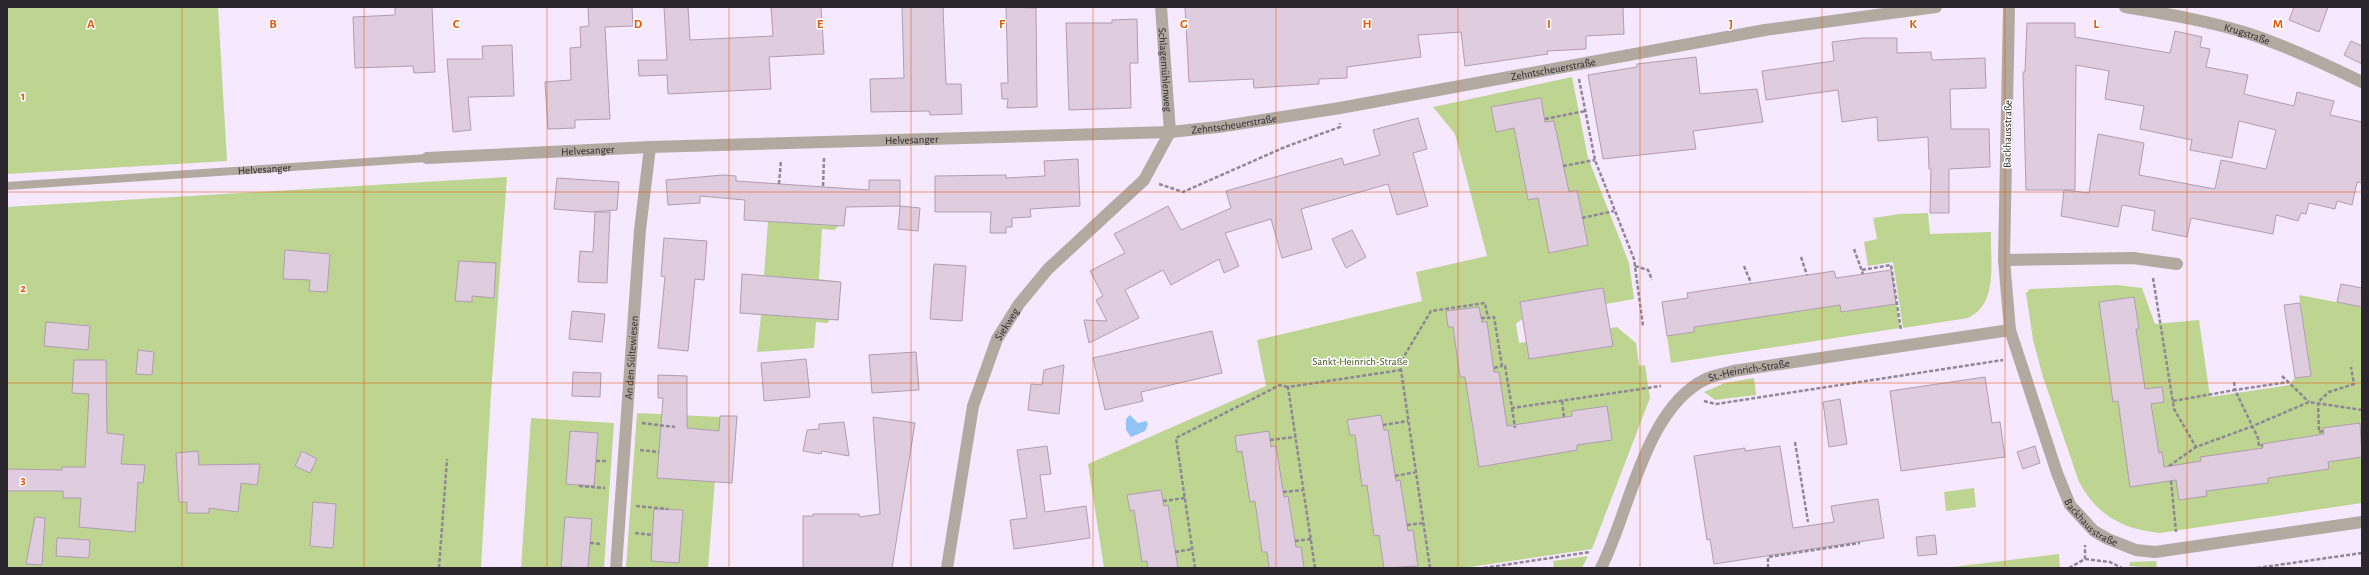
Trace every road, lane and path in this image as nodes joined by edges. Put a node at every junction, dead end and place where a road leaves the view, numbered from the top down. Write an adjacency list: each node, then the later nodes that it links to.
1 (1161, 7): 10 (street, Schlagemühlenweg)
2 (1936, 7): 5 (street, Zehntscheuerstraße)
3 (2009, 7): 25 (street, Backhausstraße)
4 (2125, 7): 6 (street, Krugstraße)
5 (1577, 65): 7 (street, Zehntscheuerstraße); 8 (path)
6 (2362, 82)
7 (1340, 108): 10 (street, Zehntscheuerstraße); 17 (path)
8 (1585, 111): 9 (path); 15 (path)
9 (1545, 119)
10 (1170, 132): 11 (street, Helvesanger); 17 (street, Siekweg)
11 (825, 142): 12 (street, Helvesanger); 20 (path)
12 (772, 144): 13 (street, Helvesanger); 18 (path)
13 (650, 147): 14 (street, Helvesanger); 60 (street, An den Sültewiesen)
14 (427, 158): 19 (lane, Helvesanger)
15 (1595, 160): 16 (path); 21 (path)
16 (1564, 166)
17 (1144, 180): 100 (street, Siekweg)
18 (779, 184)
19 (7, 186)
20 (823, 186)
21 (1614, 212): 22 (path); 28 (path)
22 (1582, 218)
23 (1854, 249): 30 (path)
24 (1801, 257): 32 (path)
25 (2004, 260): 26 (street); 38 (street, Backhausstraße)
26 (2150, 260): 27 (street); 53 (path)
27 (2177, 264)
28 (1635, 266): 33 (path); 37 (path)
29 (1744, 266): 34 (path)
30 (1862, 270): 31 (path); 39 (path)
31 (1863, 274)
32 (1807, 275)
33 (1652, 280)
34 (1751, 283)
35 (1481, 318): 36 (path)
36 (1488, 318): 41 (path); 44 (path)
37 (1643, 326)
38 (2010, 330): 39 (street, St.-Heinrich-Straße); 40 (street, Backhausstraße)
39 (1904, 346): 51 (street, St.-Heinrich-Straße)
40 (2018, 358): 51 (path); 88 (street, Backhausstraße)
41 (1502, 366): 43 (path); 56 (path)
42 (2351, 367): 55 (path)
43 (1494, 368)
44 (1401, 370): 49 (path); 59 (path)
45 (2282, 376): 47 (path)
46 (2234, 382): 50 (path)
47 (2288, 382): 50 (path); 54 (path)
48 (1661, 386): 52 (path)
49 (1288, 387): 66 (path); 80 (path)
50 (2235, 390): 53 (path); 62 (path)
51 (1684, 395): 94 (street, St.-Heinrich-Straße)
52 (1562, 400): 56 (path); 58 (path)
53 (2173, 400): 70 (path)
54 (2308, 402): 55 (path); 62 (path)
55 (2318, 402): 57 (path); 65 (path)
56 (1512, 408): 64 (path)
57 (2362, 410)
58 (1564, 417)
59 (1408, 421): 61 (path); 73 (path)
60 (626, 422): 63 (path); 77 (street, An den Sültewiesen)
61 (1383, 425)
62 (2253, 426): 69 (path); 70 (path)
63 (675, 427)
64 (1515, 428)
65 (2323, 431)
66 (1295, 437): 67 (path); 78 (path)
67 (1270, 440)
68 (1796, 442): 84 (path)
69 (2263, 446)
70 (2196, 447): 72 (path)
71 (447, 459): 98 (path)
72 (2169, 466)
73 (1416, 472): 74 (path); 86 (path)
74 (1395, 476)
75 (2171, 481): 92 (path)
76 (580, 485): 77 (path)
77 (621, 489): 82 (street, An den Sültewiesen)
78 (1303, 490): 79 (path); 89 (path)
79 (1283, 492)
80 (1185, 498): 81 (path); 93 (path)
81 (1163, 501)
82 (620, 505): 83 (path); 99 (street, An den Sültewiesen)
83 (668, 509)
84 (1808, 522)
85 (2362, 522): 92 (street, Backhausstraße)
86 (1424, 523): 87 (path); 103 (path)
87 (1407, 525)
88 (2094, 531): 92 (street, Backhausstraße); 97 (path)
89 (1311, 539): 90 (path); 102 (path)
90 (1295, 542)
91 (1860, 543): 106 (path)
92 (2178, 548)
93 (1192, 549): 95 (path); 101 (path)
94 (1611, 549): 104 (path); 105 (street, St.-Heinrich-Straße)
95 (1175, 552)
96 (2362, 552): 110 (path)
97 (2085, 559): 108 (path); 109 (path)
98 (439, 568)
99 (616, 568)
100 (947, 568)
101 (1195, 568)
102 (1315, 568)
103 (1430, 568)
104 (1484, 568)
105 (1601, 568)
106 (1769, 568)
107 (2068, 568): 108 (path)
108 (2072, 568)
109 (2121, 568)
110 (2258, 568)

